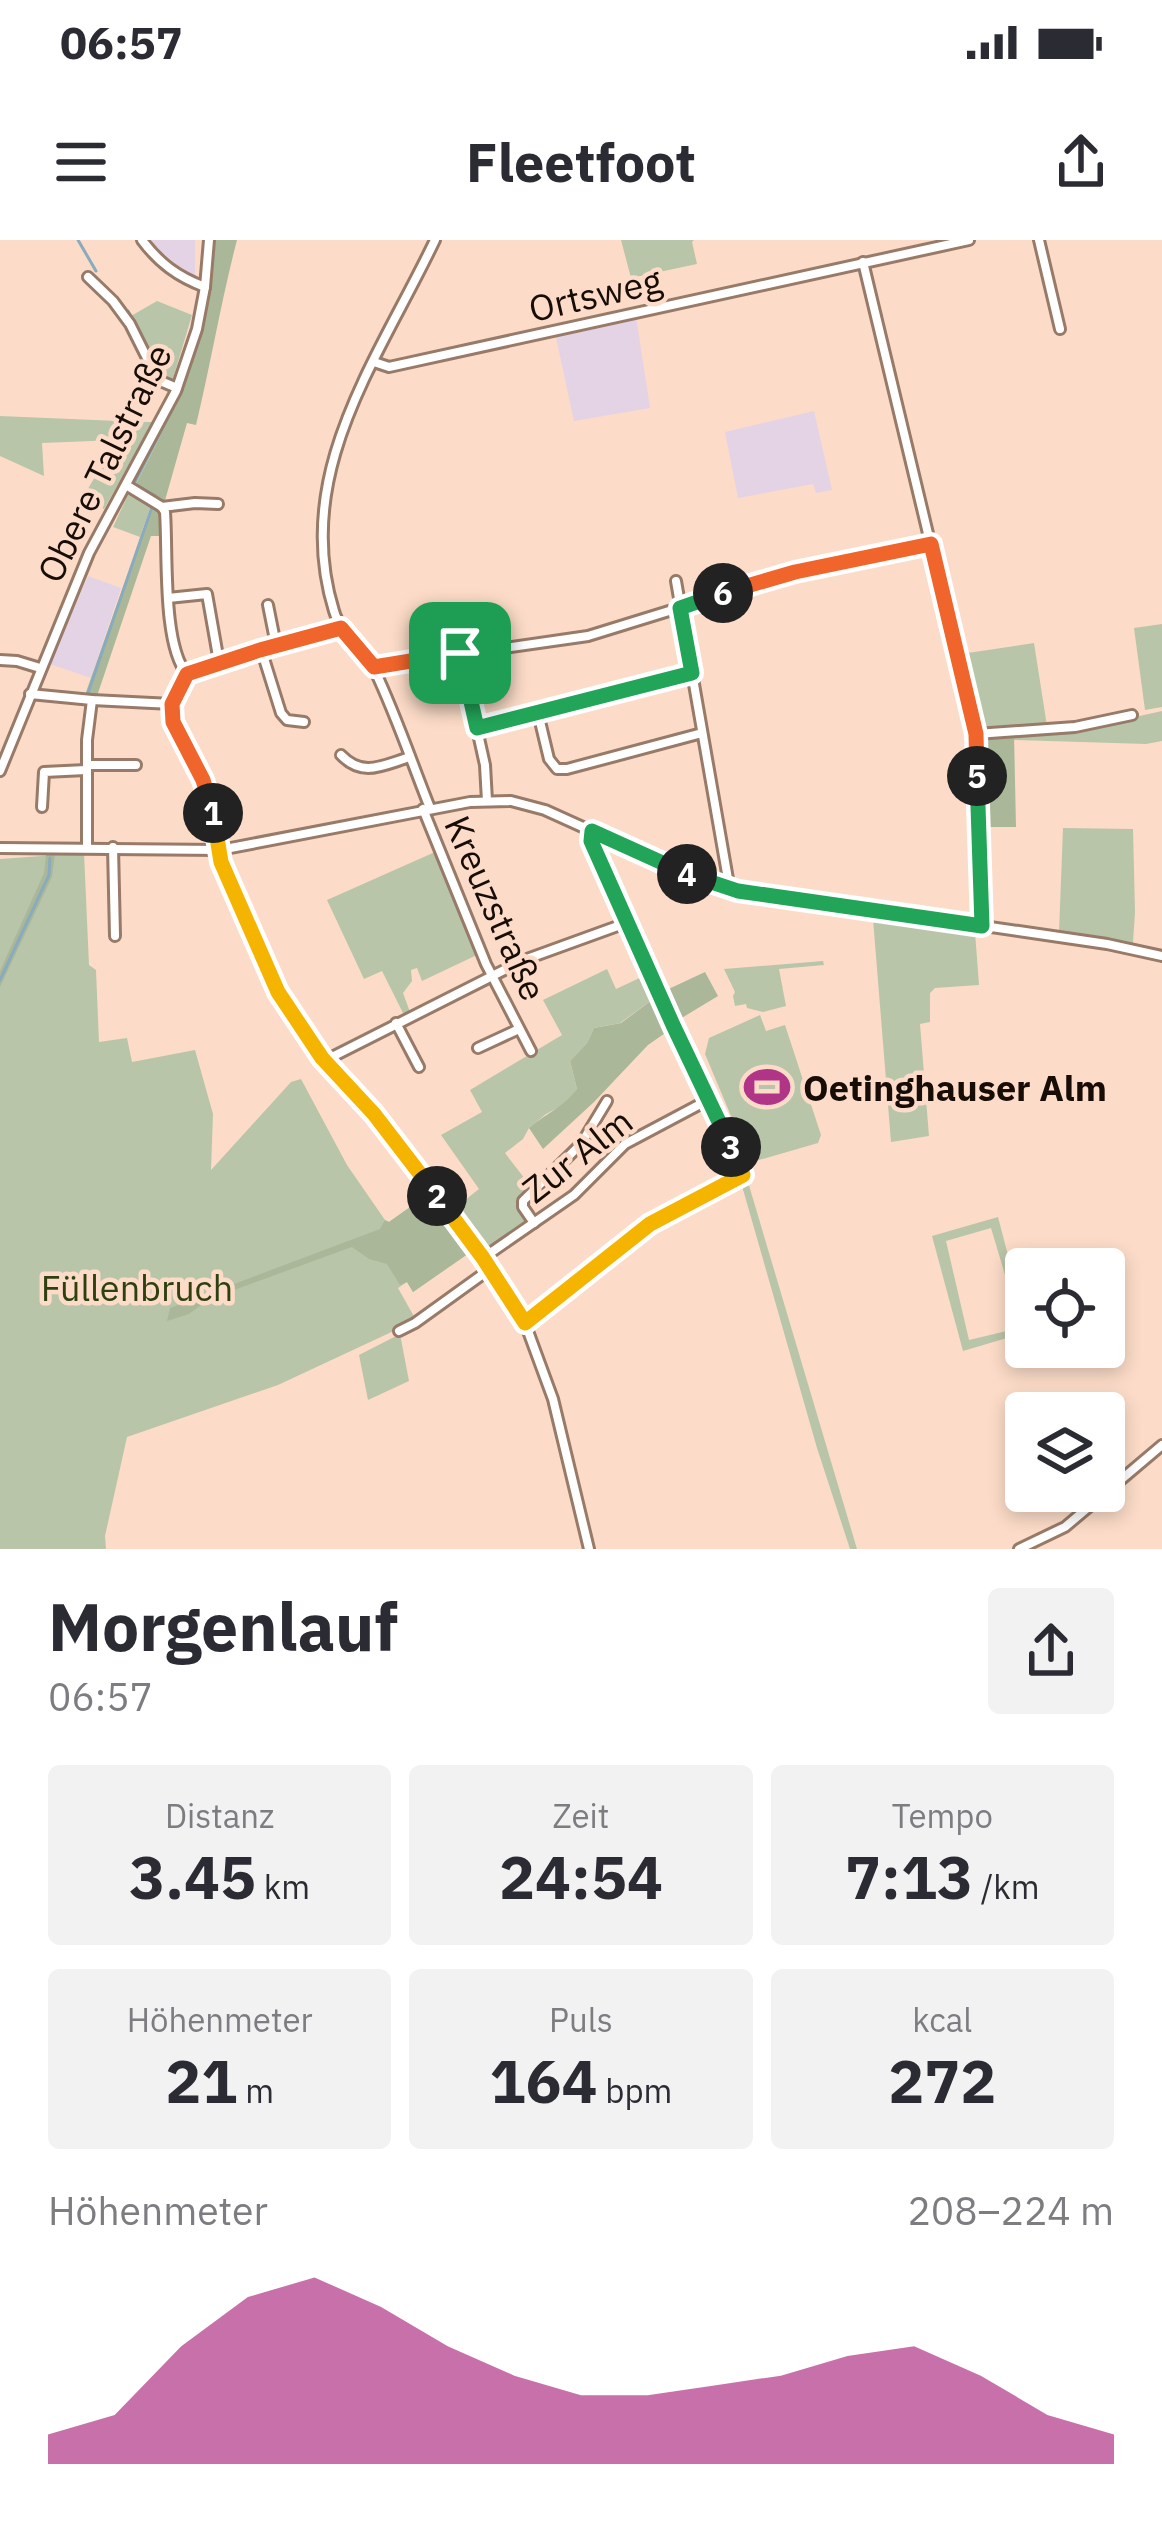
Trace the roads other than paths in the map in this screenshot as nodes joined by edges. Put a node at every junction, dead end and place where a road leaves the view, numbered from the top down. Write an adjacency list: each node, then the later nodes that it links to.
1 (142, 240): 10 (street)
2 (209, 240): 10 (street, Obere Talstraße)
3 (435, 240): 12 (street)
4 (897, 240): 7 (street)
5 (969, 240): 7 (street, Ortsweg)
6 (1040, 240): 11 (street)
7 (903, 254): 8 (street, Ortsweg)
8 (863, 262): 12 (street, Ortsweg); 17 (street)
9 (88, 277): 13 (street)
10 (205, 287): 13 (street, Obere Talstraße)
11 (1060, 328)
12 (374, 362): 22 (street)
13 (177, 388): 14 (street, Obere Talstraße)
14 (126, 485): 16 (street); 29 (street, Obere Talstraße)
15 (218, 504): 16 (street)
16 (162, 507): 19 (street)
17 (931, 544): 21 (street); 41 (street)
18 (676, 581): 21 (street)
19 (167, 598): 27 (street); 31 (street)
20 (268, 605): 23 (street)
21 (680, 608): 25 (street); 30 (street)
22 (341, 628): 23 (street); 28 (street, Kreuzstraße)
23 (276, 645): 24 (street)
24 (260, 650): 27 (street); 37 (street)
25 (460, 653): 28 (street); 38 (street)
26 (0, 659): 29 (street)
27 (219, 662): 31 (street)
28 (374, 667): 44 (street, Kreuzstraße)
29 (40, 668): 32 (street, Obere Talstraße)
30 (692, 673): 35 (street); 40 (street)
31 (187, 674): 34 (street)
32 (30, 694): 33 (street); 42 (street, Obere Talstraße)
33 (92, 700): 34 (street); 46 (street)
34 (172, 704): 55 (street)
35 (538, 713): 38 (street); 40 (street)
36 (1132, 715): 41 (street)
37 (304, 722)
38 (477, 728): 48 (street)
39 (0, 730): 42 (street)
40 (702, 733): 56 (street)
41 (976, 734): 58 (street)
42 (14, 735): 47 (street, Obere Talstraße)
43 (340, 755): 44 (street)
44 (410, 757): 50 (street, Kreuzstraße)
45 (136, 765): 46 (street)
46 (87, 767): 49 (street); 53 (street)
47 (0, 771)
48 (487, 801): 50 (street); 51 (street)
49 (42, 807)
50 (426, 809): 55 (street); 61 (street, Kreuzstraße)
51 (592, 831): 56 (street); 57 (street)
52 (113, 847): 53 (street); 55 (street); 59 (street)
53 (87, 848): 54 (street)
54 (0, 850)
55 (220, 850): 66 (street)
56 (725, 888): 58 (street)
57 (626, 923): 61 (street); 68 (street)
58 (982, 926): 60 (street)
59 (116, 936)
60 (1162, 956)
61 (492, 976): 62 (street); 63 (street, Kreuzstraße)
62 (396, 1023): 66 (street); 67 (street)
63 (519, 1029): 64 (street, Kreuzstraße); 65 (street, Kreuzstraße)
64 (478, 1048)
65 (531, 1052)
66 (325, 1061): 71 (street)
67 (419, 1067)
68 (708, 1100): 70 (street, Zur Alm); 73 (street)
69 (607, 1101): 70 (street)
70 (534, 1223): 71 (street, Zur Alm)
71 (483, 1258): 72 (street)
72 (490, 1269): 73 (street); 74 (street)
73 (525, 1323): 76 (street)
74 (399, 1331)
75 (1162, 1445): 77 (street)
76 (589, 1549)
77 (1019, 1549)

